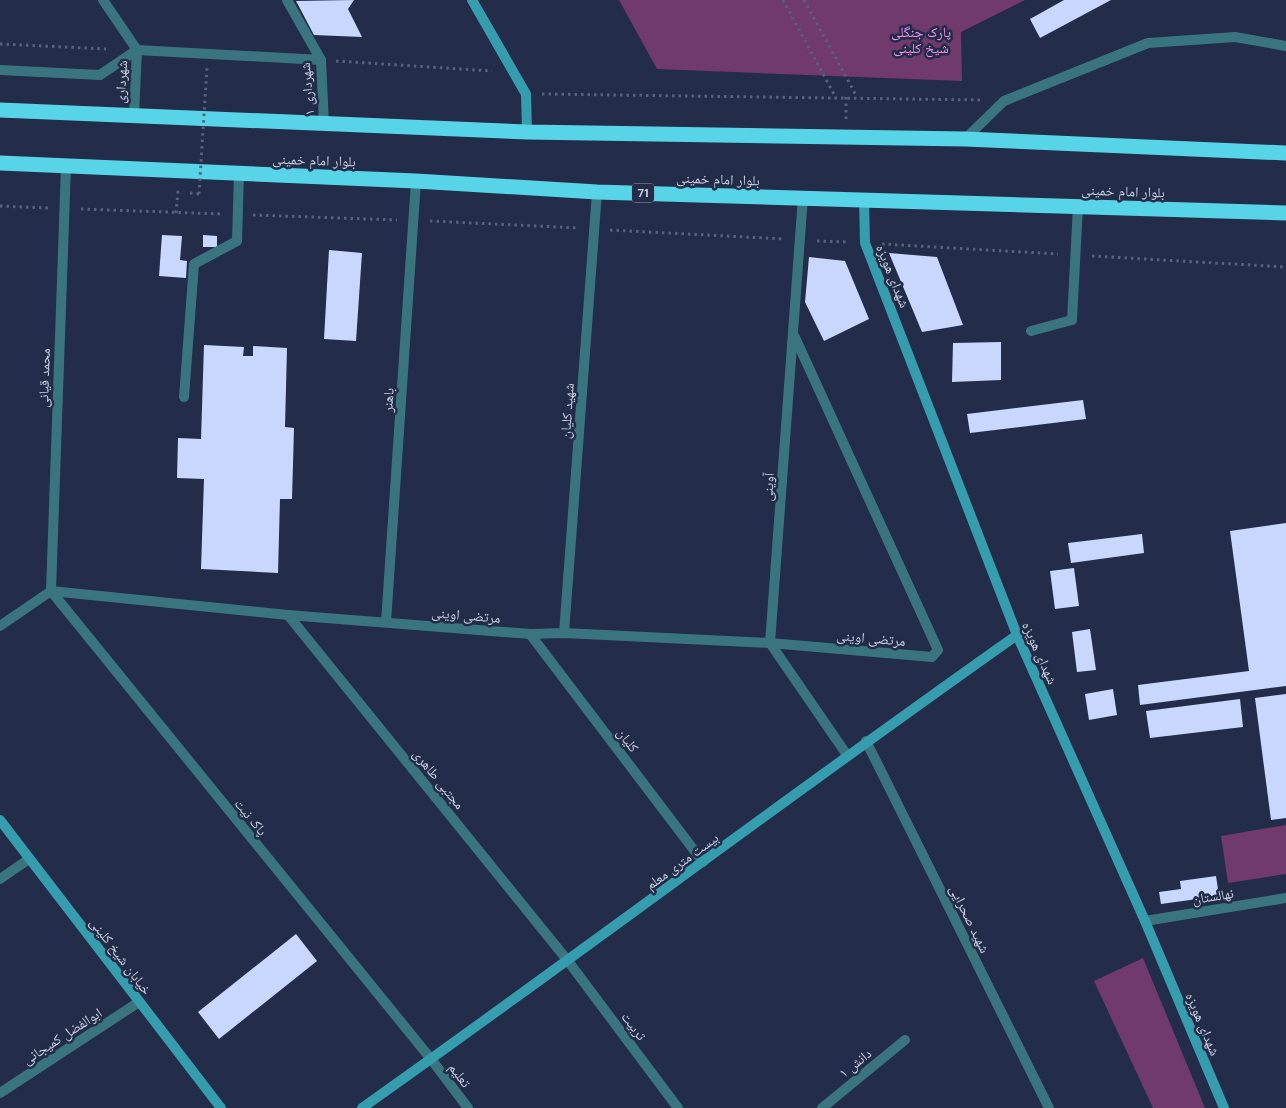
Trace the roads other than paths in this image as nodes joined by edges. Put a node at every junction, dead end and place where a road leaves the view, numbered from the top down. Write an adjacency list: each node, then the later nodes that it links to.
1 (104, 0): 5 (street, شهرداری)
2 (287, 0): 6 (street, شهرداری ۱)
3 (472, 0): 11 (street)
4 (1286, 46): 12 (street)
5 (137, 50): 6 (street); 7 (street); 9 (street, شهرداری)
6 (321, 60): 10 (street, شهرداری ۱)
7 (0, 70)
8 (0, 110): 9 (highway)
9 (134, 115): 10 (highway)
10 (324, 124): 11 (highway)
11 (527, 132): 12 (highway)
12 (965, 139): 13 (highway)
13 (1286, 153)
14 (0, 163): 15 (highway, بلوار امام خمینی / 71)
15 (66, 166): 16 (highway, بلوار امام خمینی / 71); 26 (street, محمد قیانی)
16 (239, 173): 17 (highway, بلوار امام خمینی / 71); 25 (street)
17 (416, 181): 18 (highway, بلوار امام خمینی / 71); 28 (street, باهنر)
18 (598, 192): 19 (highway, بلوار امام خمینی / 71); 30 (street, شهید کلیان)
19 (803, 197): 20 (highway, بلوار امام خمینی / 71); 24 (street, آوینی)
20 (864, 199): 21 (highway, بلوار امام خمینی / 71); 32 (street, شهدای هویزه)
21 (1078, 206): 22 (highway, بلوار امام خمینی / 71); 23 (street)
22 (1286, 213)
23 (1031, 331)
24 (793, 333): 33 (street, آوینی); 33 (street, مرتضی اوینی)
25 (184, 397)
26 (50, 591): 27 (street, مرتضی اوینی); 29 (street); 45 (street, پاک نیت)
27 (288, 615): 28 (street, مرتضی اوینی); 42 (street, مجتبی طاهری)
28 (386, 622): 31 (street, مرتضی اوینی)
29 (0, 626)
30 (564, 633): 31 (street, مرتضی اوینی); 33 (street, مرتضی اوینی)
31 (530, 634): 38 (street, کلیان)
32 (1017, 635): 34 (street, بیست متری معلم); 41 (street, شهدای هویزه)
33 (770, 642): 35 (street)
34 (866, 742): 35 (street, بیست متری معلم); 52 (street, شهید صحرایی)
35 (847, 755): 38 (street, بیست متری معلم)
36 (0, 820): 37 (street, خیابان شیخ کلینی)
37 (30, 859): 39 (street); 43 (street, خیابان شیخ کلینی)
38 (703, 862): 42 (street, بیست متری معلم)
39 (0, 879)
40 (1286, 898): 41 (street, نهالستان)
41 (1145, 921): 53 (street, شهدای هویزه)
42 (568, 961): 45 (street, بیست متری معلم); 50 (street, تربیت)
43 (139, 1002): 46 (street, ابوالفضل کمیجانی); 47 (street, خیابان شیخ کلینی)
44 (905, 1040): 51 (street, دانش ۱)
45 (431, 1060): 48 (street, بیست متری معلم); 49 (street, تعلیم)
46 (0, 1093)
47 (221, 1108)
48 (362, 1108)
49 (468, 1108)
50 (678, 1108)
51 (822, 1108)
52 (1049, 1108)
53 (1224, 1108)

